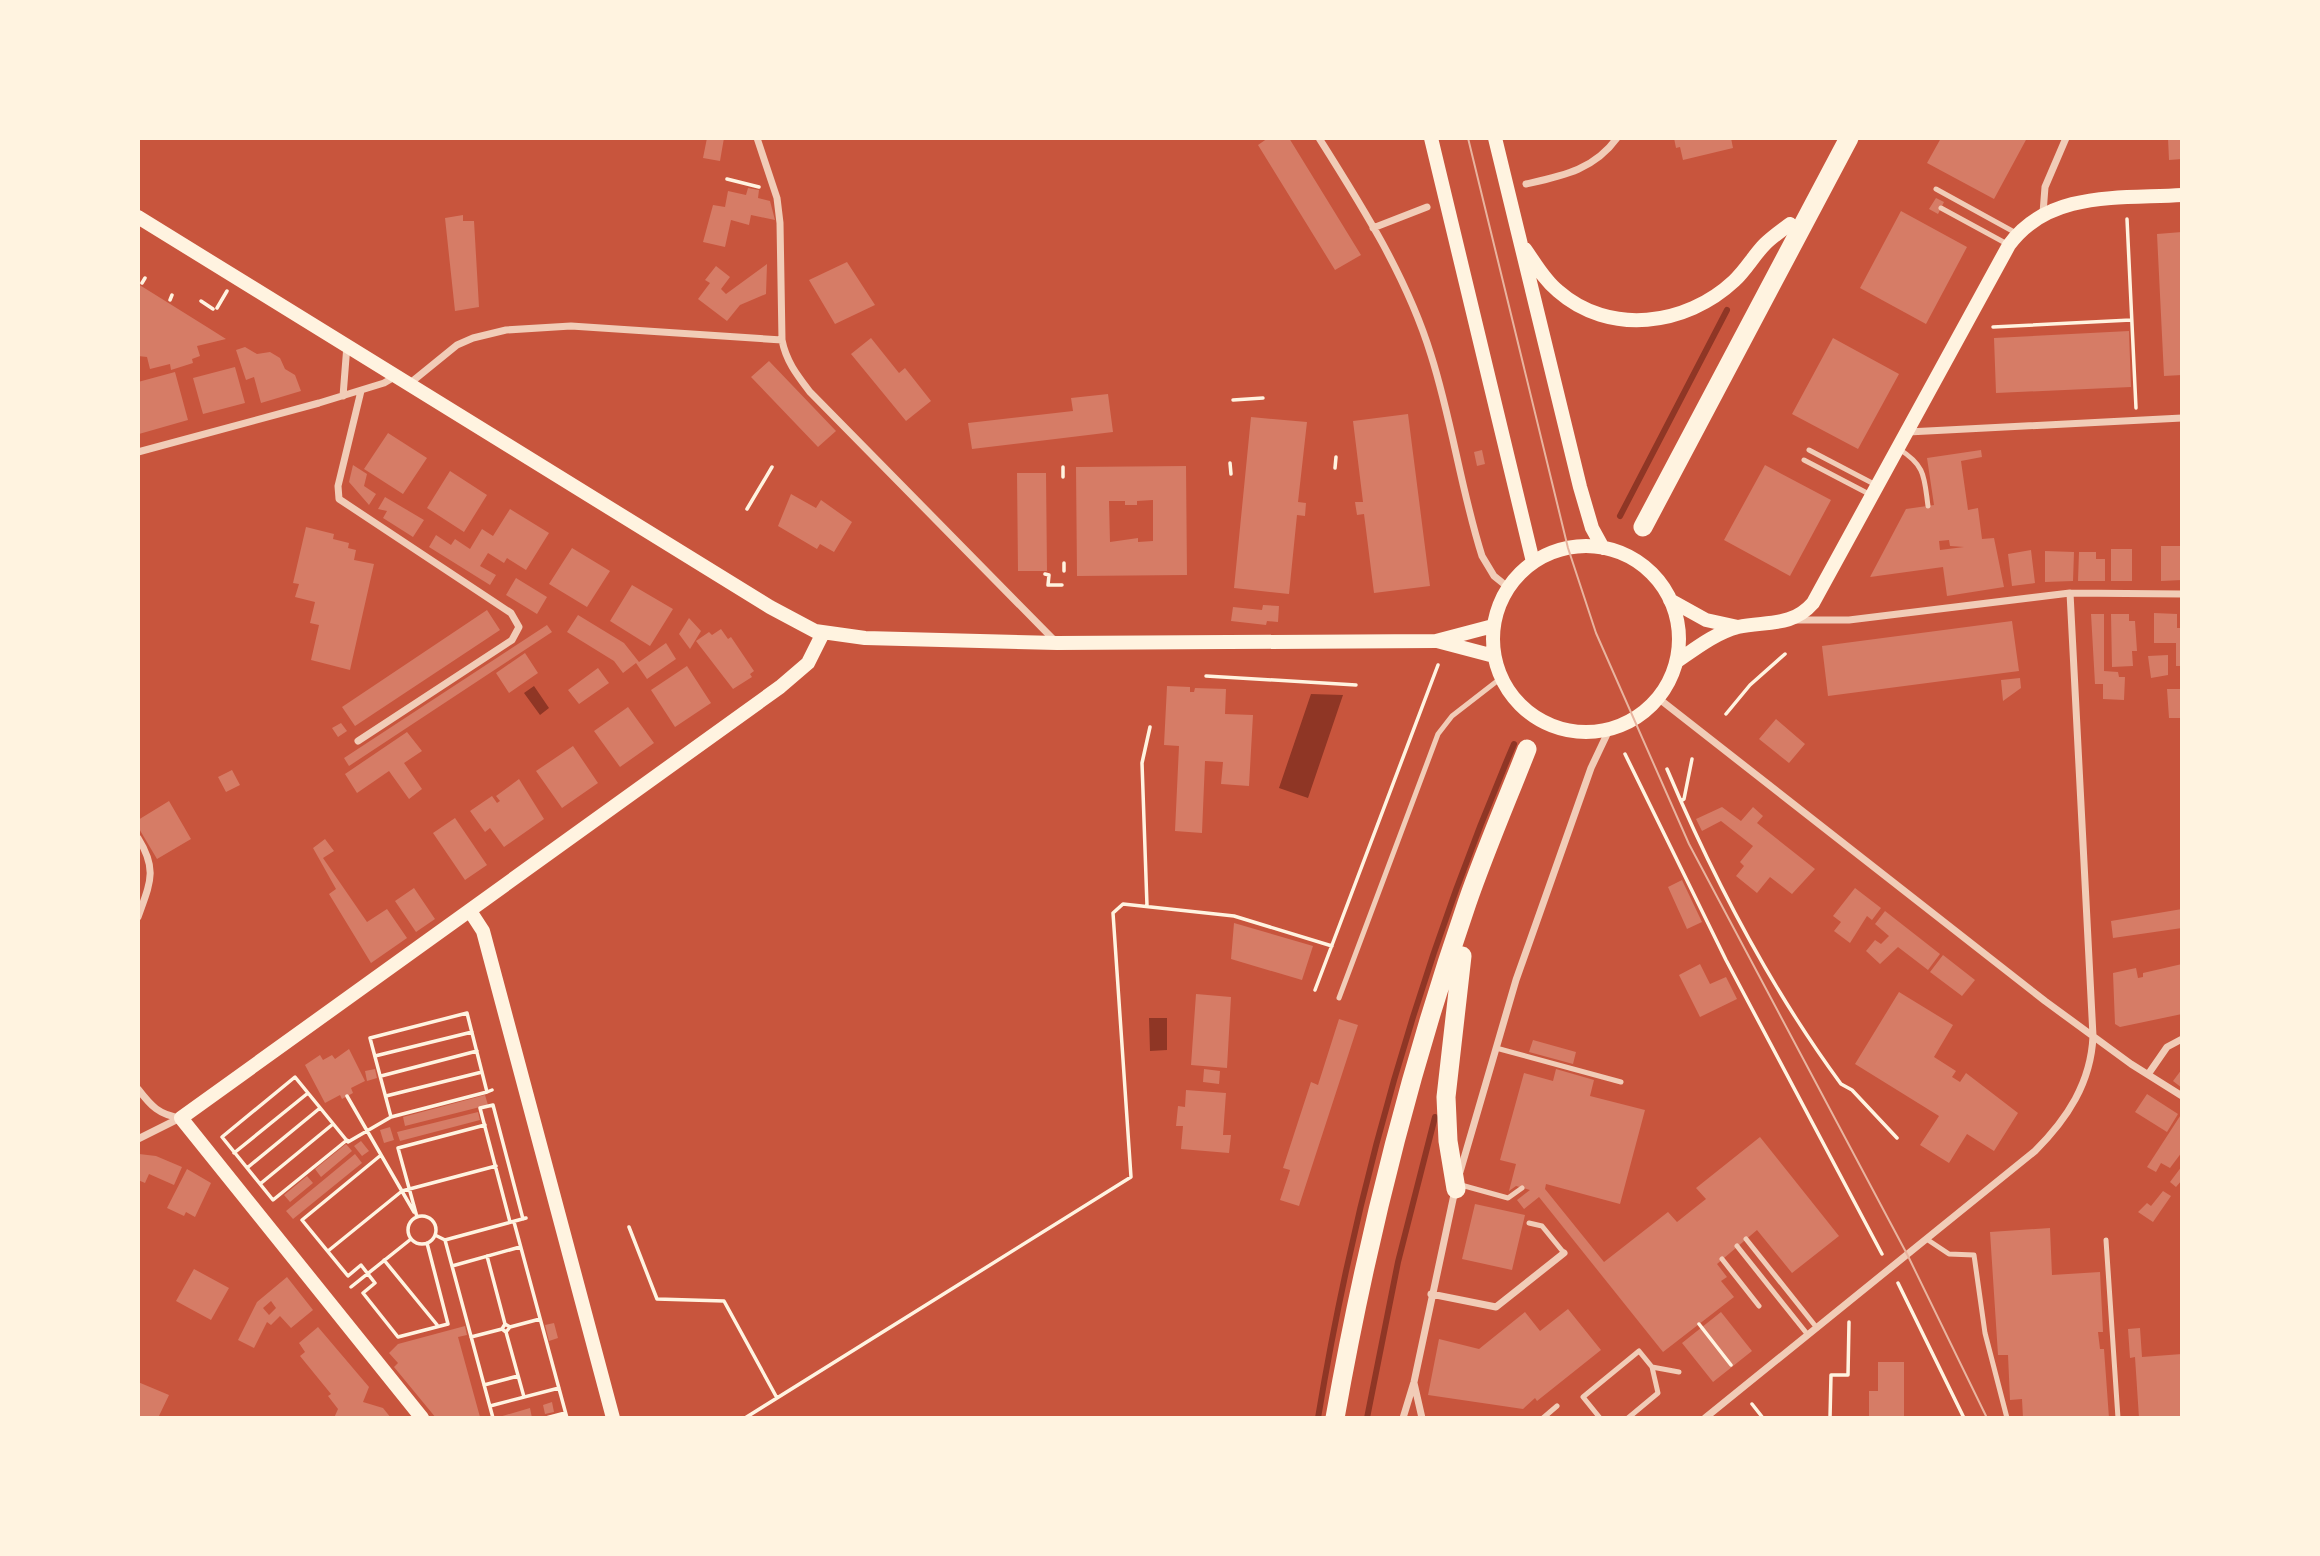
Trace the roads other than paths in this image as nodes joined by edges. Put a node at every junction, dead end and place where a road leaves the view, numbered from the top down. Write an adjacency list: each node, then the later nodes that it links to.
1 (757, 138): 20 (street)
2 (1319, 138): 17 (street)
3 (1431, 138): 34 (main road)
4 (1495, 138): 19 (main road)
5 (1617, 138): 9 (street)
6 (1835, 138): 16 (highway)
7 (1849, 138): 16 (highway)
8 (2066, 138): 14 (street)
9 (1526, 184)
10 (1936, 189): 18 (lane)
11 (2182, 195): 14 (main road)
12 (1427, 207): 17 (street)
13 (1941, 208): 18 (lane)
14 (2043, 213): 18 (main road)
15 (138, 217): 21 (main road)
16 (1790, 224): 19 (main road)
17 (1373, 228): 35 (street)
18 (2013, 240): 26 (main road)
19 (1520, 242): 33 (main road)
20 (782, 340): 22 (street); 44 (street)
21 (347, 345): 22 (main road); 24 (street)
22 (403, 380): 23 (street); 42 (main road)
23 (361, 391): 24 (street); 50 (street)
24 (343, 396): 29 (street)
25 (2182, 418): 26 (street)
26 (1908, 432): 27 (main road)
27 (1899, 449): 31 (main road); 32 (lane)
28 (1809, 450): 31 (lane)
29 (138, 452)
30 (1804, 460): 31 (lane)
31 (1876, 491): 39 (main road)
32 (1928, 506)
33 (1603, 548): 34 (main road); 38 (main road)
34 (1534, 562): 35 (main road)
35 (1508, 588): 40 (main road)
36 (2070, 593): 37 (street); 39 (street); 56 (street)
37 (2182, 594)
38 (1670, 600): 41 (main road); 46 (main road)
39 (1790, 620): 41 (main road)
40 (1493, 626): 43 (main road); 45 (main road)
41 (1738, 627): 46 (main road)
42 (823, 633): 44 (main road); 52 (main road)
43 (1436, 640): 44 (main road); 45 (main road)
44 (1057, 643)
45 (1494, 656): 47 (main road)
46 (1676, 662): 48 (main road)
47 (1501, 678): 49 (main road); 55 (lane)
48 (1658, 698): 49 (main road); 56 (street)
49 (1609, 730): 58 (street)
50 (358, 741)
51 (138, 838): 53 (street)
52 (470, 911): 63 (main road); 83 (main road)
53 (138, 917)
54 (1462, 956): 65 (highway); 84 (highway); 85 (highway)
55 (1339, 998)
56 (2093, 1037): 59 (street); 69 (street)
57 (2182, 1039): 59 (street)
58 (1495, 1048): 60 (lane); 65 (street)
59 (2149, 1073): 62 (street)
60 (1621, 1082)
61 (138, 1089): 63 (street)
62 (2182, 1096)
63 (181, 1118): 64 (street); 82 (main road)
64 (138, 1139)
65 (1456, 1186): 66 (lane); 74 (street)
66 (1522, 1188)
67 (1529, 1223): 72 (lane)
68 (1746, 1240): 76 (lane)
69 (1928, 1240): 76 (street); 92 (lane)
70 (2106, 1240): 93 (lane)
71 (1737, 1246): 77 (lane)
72 (1564, 1253): 74 (street)
73 (1722, 1259): 75 (lane)
74 (1431, 1294): 80 (street)
75 (1759, 1306)
76 (1816, 1328): 77 (street)
77 (1808, 1335): 91 (street)
78 (1652, 1367): 79 (lane); 89 (lane); 90 (lane)
79 (1679, 1372)
80 (1414, 1382): 86 (street); 87 (street)
81 (1557, 1406): 88 (lane)
82 (422, 1418)
83 (613, 1418)
84 (1335, 1418)
85 (1346, 1418)
86 (1403, 1418)
87 (1423, 1418)
88 (1544, 1418)
89 (1600, 1418)
90 (1628, 1418)
91 (1705, 1418)
92 (2007, 1418)
93 (2118, 1418)

